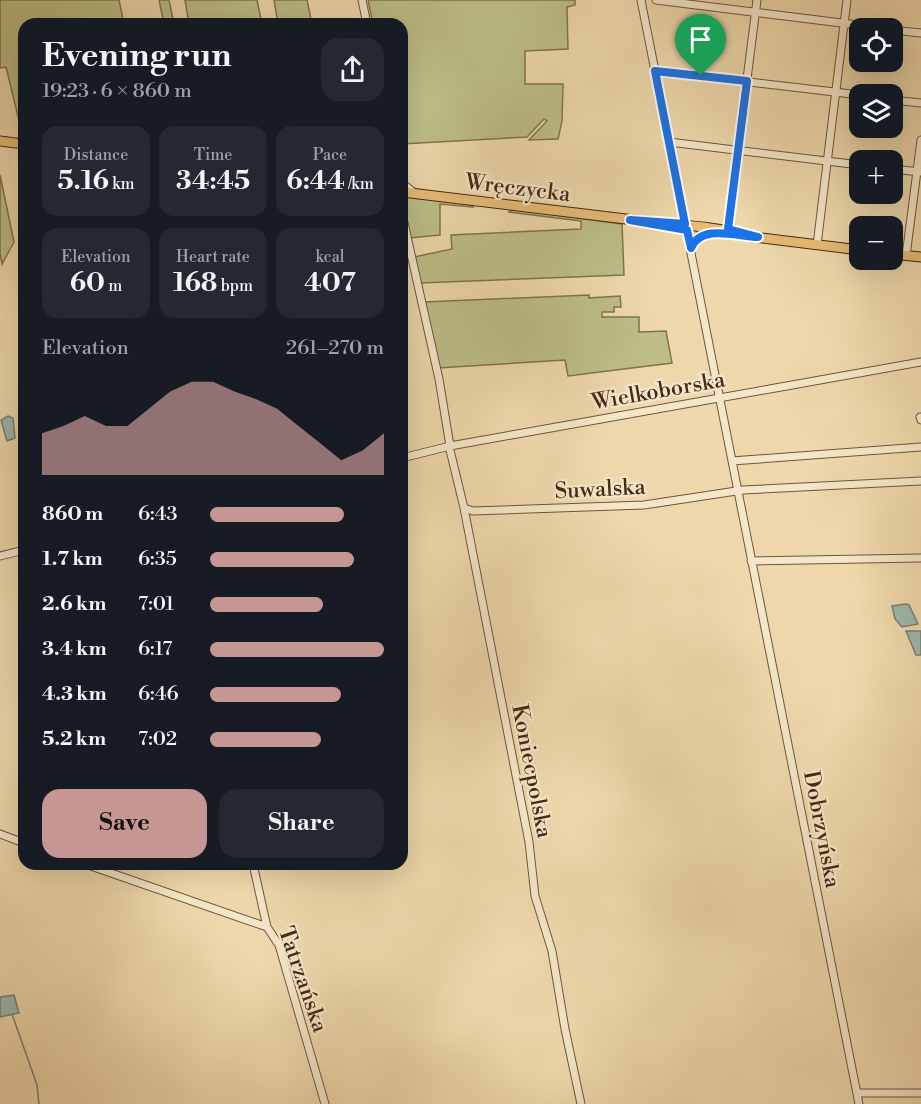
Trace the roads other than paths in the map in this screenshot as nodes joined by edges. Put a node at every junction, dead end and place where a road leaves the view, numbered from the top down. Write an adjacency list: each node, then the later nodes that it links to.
1 (362, 0): 7 (street)
2 (640, 0): 12 (street, Dobrzyńska)
3 (656, 0): 6 (street)
4 (757, 0): 6 (street)
5 (847, 0): 8 (street)
6 (755, 12): 8 (street); 13 (street)
7 (366, 18)
8 (844, 24): 9 (street); 14 (street)
9 (849, 25)
10 (903, 31): 11 (street)
11 (921, 33)
12 (655, 71): 13 (street); 20 (street, Dobrzyńska)
13 (747, 81): 14 (street); 22 (street)
14 (836, 92): 15 (street); 23 (street)
15 (849, 94)
16 (903, 101): 17 (street)
17 (921, 103)
18 (921, 140): 26 (street)
19 (0, 141): 21 (main road)
20 (669, 142): 22 (street); 30 (street, Dobrzyńska)
21 (18, 143)
22 (738, 151): 23 (street); 31 (street)
23 (828, 162): 24 (street); 35 (street)
24 (849, 164)
25 (903, 170): 26 (street)
26 (919, 172): 39 (street)
27 (408, 187): 29 (street)
28 (408, 193): 29 (main road, Wręczycka)
29 (417, 194): 30 (main road, Wręczycka)
30 (689, 226): 31 (main road, Wręczycka); 32 (main road, Wręczycka); 36 (street, Dobrzyńska)
31 (728, 229): 33 (main road, Wręczycka)
32 (708, 233): 33 (main road, Wręczycka); 36 (street)
33 (758, 237): 35 (main road, Wręczycka)
34 (408, 241): 43 (street, Koniecpolska)
35 (817, 244): 37 (main road, Wręczycka)
36 (691, 248): 42 (street, Dobrzyńska)
37 (849, 248)
38 (903, 255): 39 (main road)
39 (906, 255): 40 (main road)
40 (921, 257)
41 (921, 362): 42 (street, Wielkoborska)
42 (719, 398): 43 (street, Wielkoborska); 46 (street, Dobrzyńska)
43 (450, 446): 45 (street, Wielkoborska); 49 (street, Koniecpolska)
44 (921, 447): 46 (street)
45 (408, 456)
46 (732, 461): 48 (street, Dobrzyńska)
47 (921, 481): 48 (street, Suwalska)
48 (738, 491): 49 (street, Suwalska); 53 (street, Dobrzyńska)
49 (464, 508): 62 (street, Koniecpolska)
50 (18, 552): 51 (street)
51 (0, 556)
52 (921, 558): 53 (street)
53 (751, 561): 59 (street, Dobrzyńska)
54 (0, 834): 55 (street)
55 (18, 841)
56 (102, 870): 58 (street)
57 (254, 870): 58 (street, Tatrzańska)
58 (267, 927): 61 (street, Tatrzańska)
59 (857, 1092): 60 (street); 63 (street, Dobrzyńska)
60 (921, 1093)
61 (325, 1104)
62 (581, 1104)
63 (859, 1104)

